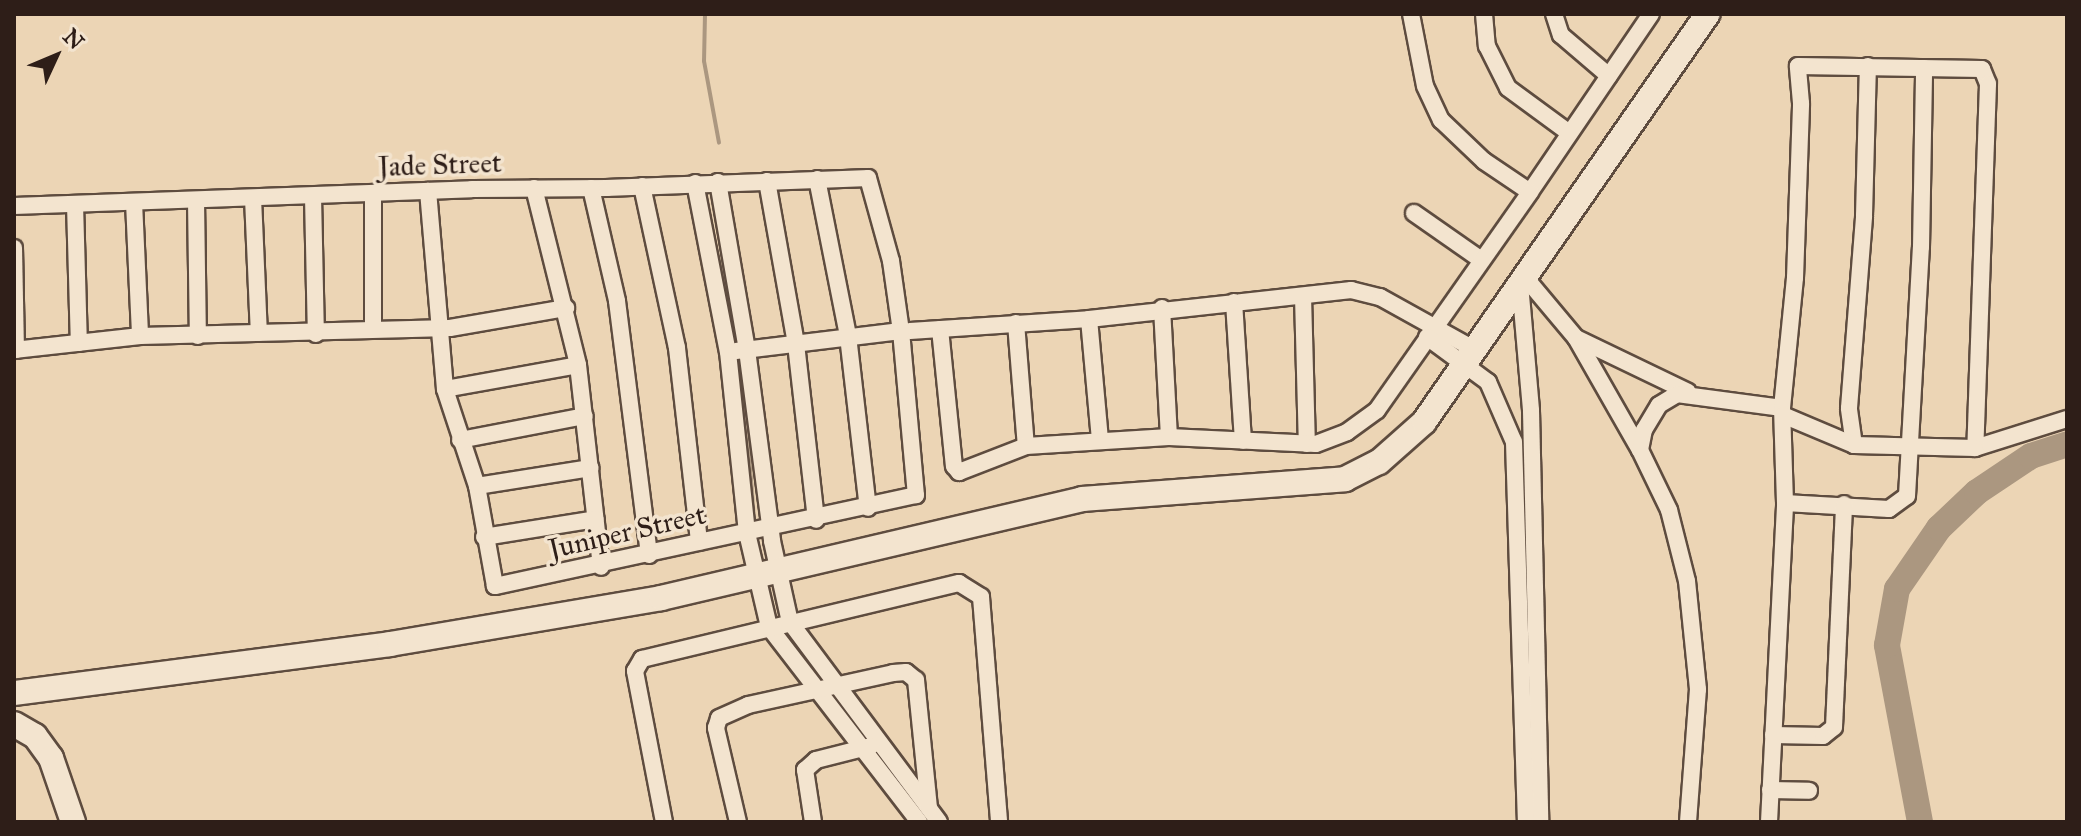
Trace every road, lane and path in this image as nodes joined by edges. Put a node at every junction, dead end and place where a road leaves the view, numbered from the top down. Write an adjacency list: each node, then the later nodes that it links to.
1 (1411, 14): 18 (street)
2 (1484, 14): 9 (street)
3 (1554, 14): 8 (street)
4 (1651, 14): 8 (street)
5 (1708, 14): 29 (street)
6 (1868, 66): 7 (street); 56 (street); 64 (street)
7 (1924, 68): 66 (street); 67 (street)
8 (1609, 76): 9 (street)
9 (1568, 132): 18 (street)
10 (817, 179): 11 (street, Jade Street); 39 (street, Jade Street); 45 (street)
11 (767, 181): 12 (street, Jade Street); 48 (street)
12 (718, 182): 13 (street, Jade Street); 50 (street)
13 (695, 183): 14 (street, Jade Street); 51 (street)
14 (642, 186): 16 (street, Jade Street); 79 (street)
15 (534, 188): 16 (street, Jade Street); 17 (street, Jade Street); 32 (street)
16 (591, 188): 80 (street)
17 (428, 191): 19 (street, Jade Street); 36 (street)
18 (1530, 192): 28 (street)
19 (373, 194): 20 (street, Jade Street); 37 (street)
20 (313, 196): 21 (street, Jade Street); 42 (street)
21 (253, 198): 22 (street, Jade Street); 41 (street)
22 (196, 200): 23 (street, Jade Street); 44 (street)
23 (134, 202): 24 (street, Jade Street); 43 (street)
24 (75, 204): 25 (street, Jade Street); 47 (street)
25 (14, 206)
26 (1414, 213): 28 (street)
27 (14, 248): 49 (street)
28 (1480, 259): 40 (street)
29 (1522, 279): 46 (street); 52 (street); 103 (street)
30 (1303, 296): 31 (street); 40 (street); 63 (street)
31 (1234, 302): 33 (street); 62 (street)
32 (566, 308): 36 (street); 53 (street)
33 (1162, 308): 34 (street); 59 (street)
34 (1089, 319): 35 (street); 61 (street)
35 (1016, 323): 38 (street); 65 (street)
36 (443, 328): 37 (street); 54 (street)
37 (373, 329): 42 (street)
38 (940, 329): 39 (street); 65 (street)
39 (906, 331): 45 (street); 73 (street, Juniper Street)
40 (1430, 332): 52 (street); 63 (street)
41 (259, 333): 42 (street); 44 (street)
42 (316, 334)
43 (140, 336): 44 (street); 47 (street)
44 (198, 336)
45 (848, 336): 48 (street); 73 (street)
46 (1576, 338): 55 (street); 68 (street)
47 (79, 343): 49 (street)
48 (796, 344): 50 (street); 75 (street)
49 (15, 350)
50 (747, 350): 51 (street); 76 (street)
51 (728, 352): 77 (street)
52 (1468, 354): 82 (street); 102 (street)
53 (578, 365): 54 (street); 57 (street)
54 (445, 389): 60 (street)
55 (1688, 392): 56 (street); 68 (street)
56 (1782, 411): 64 (street); 71 (street)
57 (585, 416): 60 (street); 69 (street)
58 (2067, 419): 66 (street)
59 (1169, 437): 61 (street); 62 (street)
60 (460, 440): 70 (street)
61 (1100, 441): 65 (street)
62 (1243, 441): 63 (street)
63 (1307, 444)
64 (1854, 445): 67 (street)
65 (1026, 446)
66 (1975, 448): 67 (street)
67 (1910, 449): 72 (street)
68 (1640, 450): 104 (street)
69 (591, 468): 70 (street); 74 (street)
70 (477, 486): 78 (street)
71 (1785, 503): 72 (street); 89 (street)
72 (1844, 504): 89 (street)
73 (868, 508): 75 (street, Juniper Street)
74 (596, 519): 78 (street); 81 (street)
75 (816, 520): 76 (street, Juniper Street)
76 (770, 529): 77 (street, Juniper Street); 82 (street)
77 (747, 533): 79 (street, Juniper Street); 82 (street)
78 (484, 537): 81 (street, Juniper Street)
79 (699, 542): 80 (street, Juniper Street)
80 (649, 555): 81 (street, Juniper Street)
81 (601, 567)
82 (767, 576): 83 (street); 84 (street); 87 (street)
83 (790, 622): 84 (street); 85 (street); 101 (street)
84 (769, 627): 86 (street); 98 (street)
85 (838, 686): 86 (street); 90 (street); 92 (street)
86 (816, 688): 91 (street); 99 (street)
87 (14, 693)
88 (14, 724): 97 (street)
89 (1773, 735): 94 (street)
90 (880, 744): 91 (street); 93 (street)
91 (862, 748): 96 (street); 100 (street)
92 (923, 752): 93 (street); 96 (street)
93 (898, 768): 96 (street)
94 (1770, 790): 95 (street); 105 (street)
95 (1809, 791)
96 (929, 818)
97 (73, 822)
98 (664, 822)
99 (738, 822)
100 (813, 822)
101 (999, 822)
102 (1526, 822)
103 (1540, 822)
104 (1688, 822)
105 (1769, 822)

